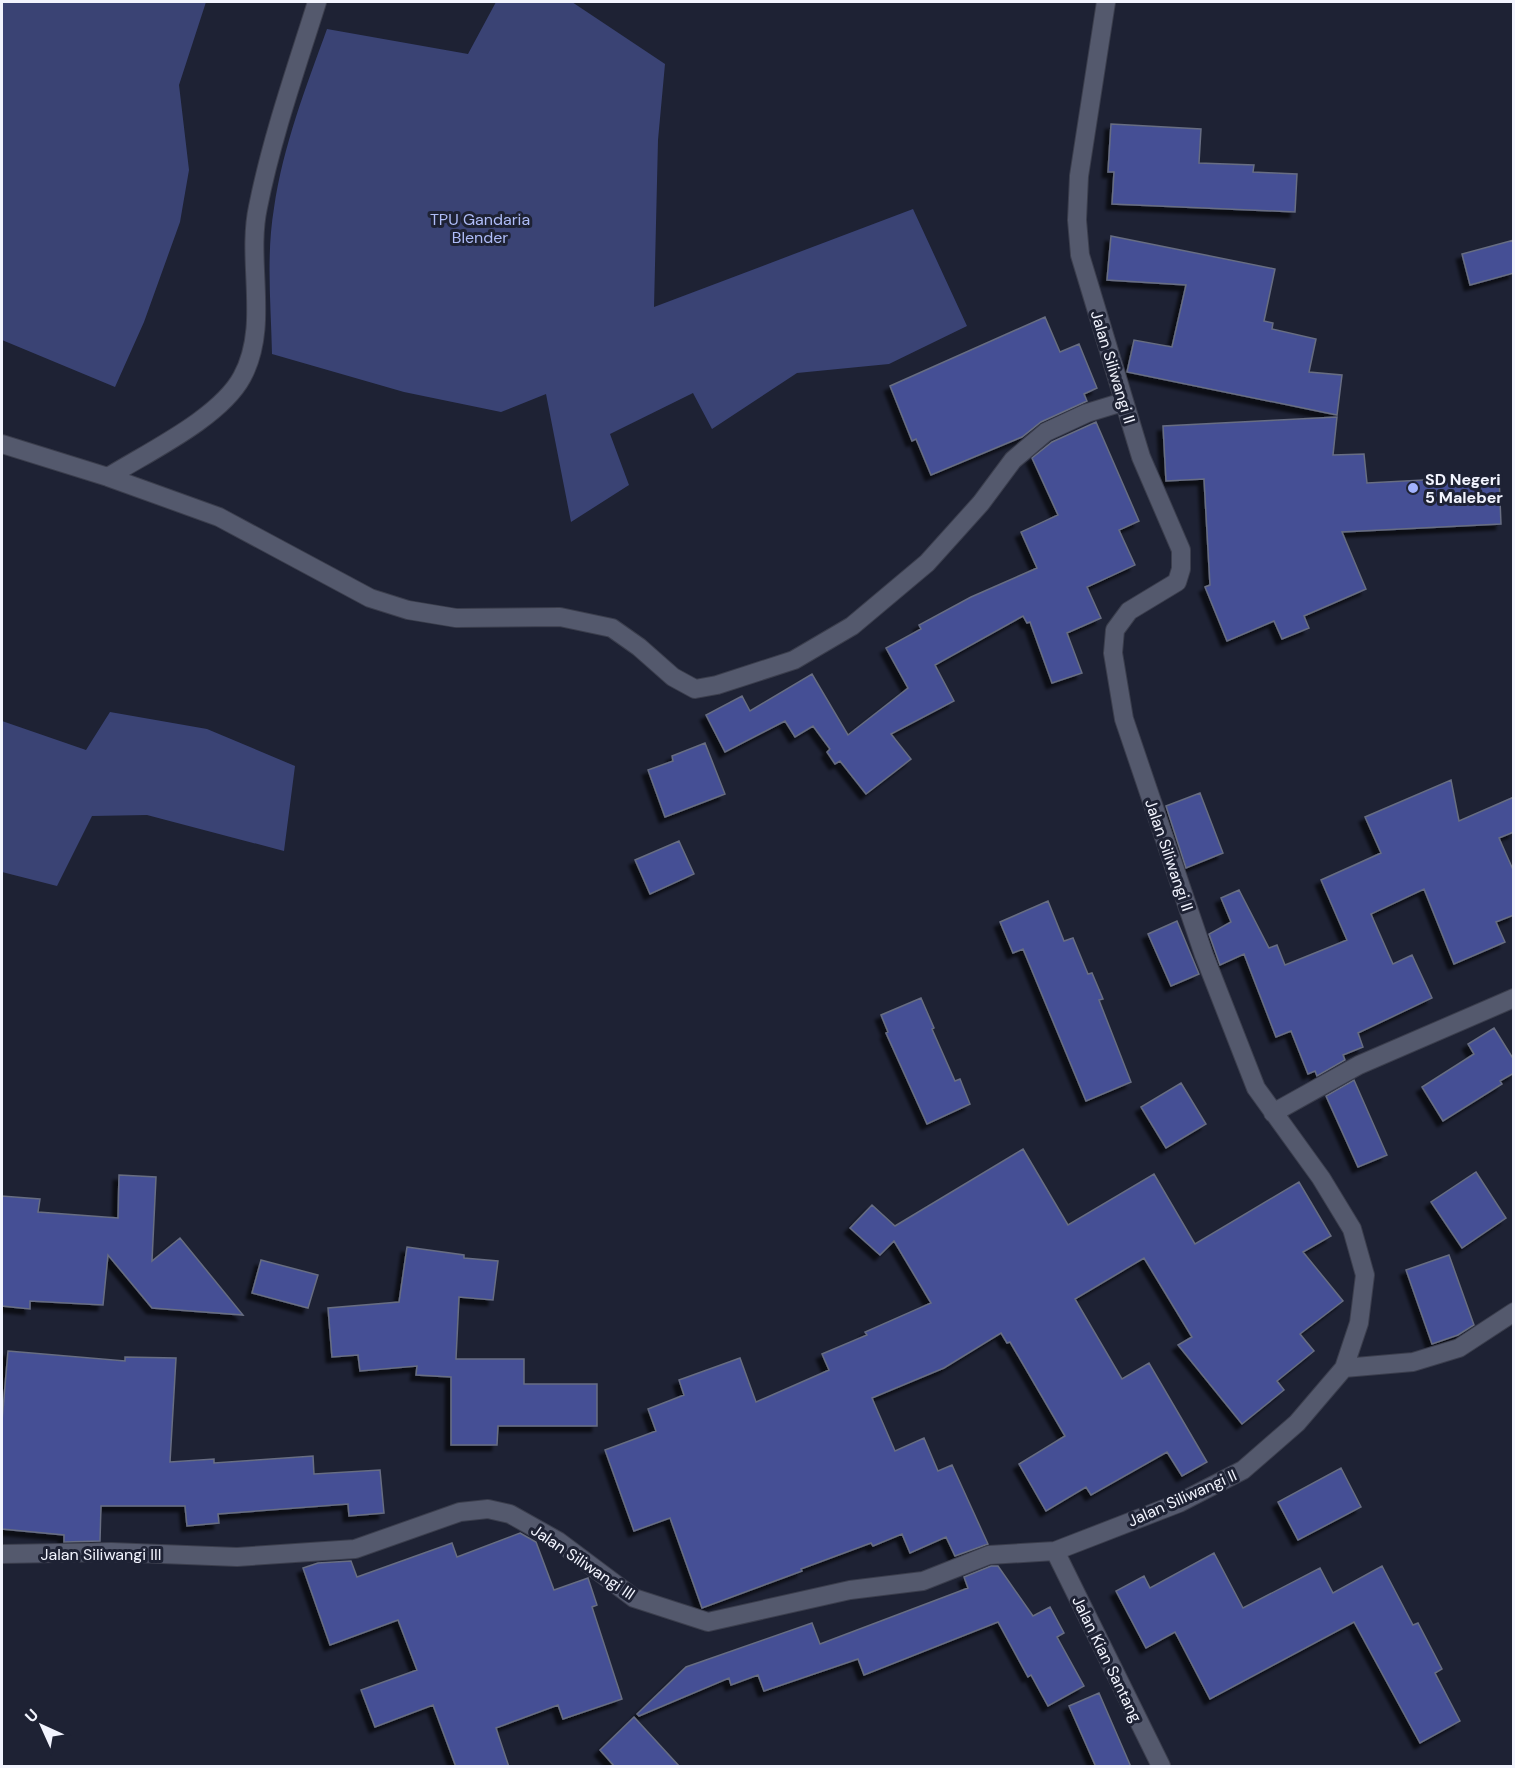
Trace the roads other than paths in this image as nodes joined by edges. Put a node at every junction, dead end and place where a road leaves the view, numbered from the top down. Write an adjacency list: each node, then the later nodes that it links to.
1 (317, 2): 5 (street)
2 (1106, 2): 3 (street, Jalan Siliwangi II)
3 (1123, 402): 5 (street); 7 (street, Jalan Siliwangi II)
4 (2, 444): 5 (street)
5 (108, 477)
6 (1514, 998): 7 (street)
7 (1273, 1113): 9 (street, Jalan Siliwangi II)
8 (1514, 1312): 9 (street)
9 (1344, 1368): 10 (street, Jalan Siliwangi II)
10 (1055, 1551): 11 (street, Jalan Siliwangi III); 12 (street, Jalan Kian Santang)
11 (2, 1554)
12 (1161, 1767)

